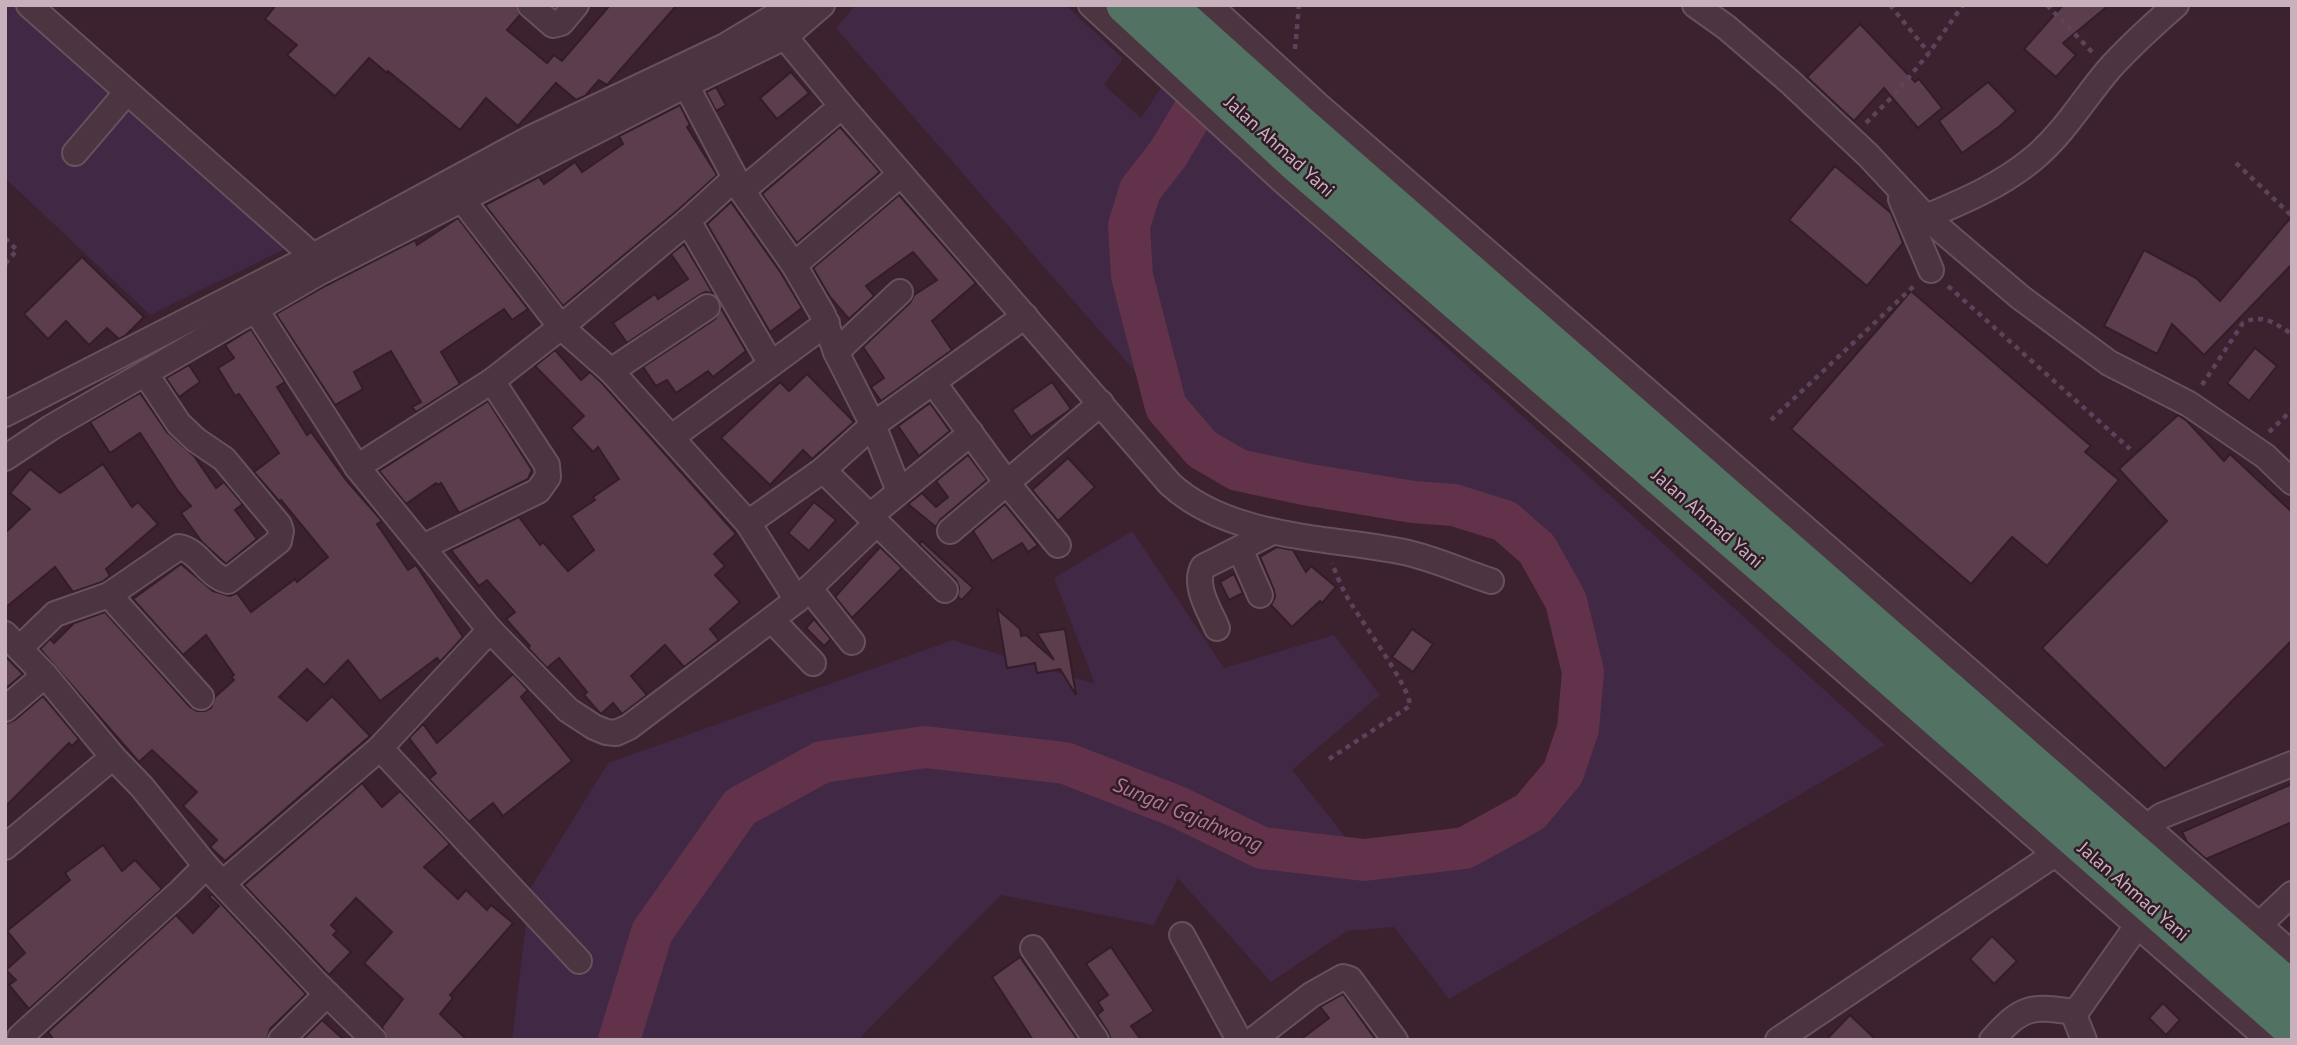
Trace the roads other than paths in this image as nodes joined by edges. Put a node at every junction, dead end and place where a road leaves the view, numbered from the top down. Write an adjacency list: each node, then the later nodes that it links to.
1 (29, 5): 13 (street)
2 (530, 5): 3 (street)
3 (576, 5)
4 (793, 5): 20 (street)
5 (822, 5): 11 (street)
6 (1167, 5): 15 (highway, Jalan Ahmad Yani)
7 (1209, 5): 15 (street)
8 (1695, 5): 18 (street)
9 (2176, 5): 21 (street)
10 (1107, 9): 15 (highway, Jalan Ahmad Yani)
11 (785, 37): 12 (street); 14 (street)
12 (686, 85): 19 (street); 20 (street)
13 (128, 92): 16 (street); 23 (street)
14 (842, 106): 17 (street); 19 (street)
15 (1284, 116): 58 (highway, Jalan Ahmad Yani); 58 (highway, Jalan Ahmad Yani)
16 (75, 153)
17 (901, 174): 24 (street); 29 (street)
18 (1894, 182): 21 (street); 25 (street)
19 (739, 185): 22 (street); 24 (street)
20 (455, 191): 23 (street); 31 (street)
21 (1926, 217): 48 (street)
22 (688, 221): 31 (street); 34 (street)
23 (316, 264): 27 (street)
24 (794, 265): 30 (street)
25 (1931, 270)
26 (900, 292): 32 (street)
27 (252, 300): 33 (street); 46 (street)
28 (707, 307): 35 (street)
29 (1026, 316): 38 (street); 39 (street)
30 (827, 323): 32 (street); 34 (street)
31 (561, 327): 35 (street); 37 (street)
32 (836, 352): 42 (street)
33 (147, 360): 36 (street); 62 (street)
34 (771, 364): 44 (street)
35 (611, 371): 44 (street)
36 (104, 380): 41 (street); 41 (street)
37 (492, 381): 46 (street); 56 (street)
38 (933, 382): 42 (street); 43 (street)
39 (1101, 403): 49 (street); 54 (street)
40 (5, 414): 41 (street)
41 (38, 416): 45 (street)
42 (873, 425): 47 (street); 50 (street)
43 (971, 433): 49 (street); 50 (street)
44 (672, 437): 52 (street)
45 (5, 458)
46 (357, 467): 56 (street)
47 (823, 470): 51 (street); 52 (street)
48 (2292, 482)
49 (1007, 483): 53 (street); 55 (street)
50 (899, 491): 51 (street)
51 (873, 519): 60 (street); 61 (street)
52 (748, 523): 61 (street)
53 (950, 531)
54 (1272, 533): 57 (street); 59 (street)
55 (1058, 545)
56 (423, 547): 66 (street)
57 (1240, 549): 63 (street); 65 (street)
58 (1801, 579): 72 (highway, Jalan Ahmad Yani); 72 (street)
59 (1491, 581)
60 (945, 590)
61 (803, 594): 64 (street); 68 (street)
62 (109, 595): 67 (street); 71 (street)
63 (1260, 595)
64 (772, 620): 66 (street); 69 (street)
65 (1217, 628)
66 (490, 630): 74 (street)
67 (12, 641): 70 (street)
68 (852, 642)
69 (813, 663)
70 (45, 675): 73 (street); 75 (street)
71 (201, 697)
72 (1938, 699): 77 (street); 79 (street); 88 (highway, Jalan Ahmad Yani); 91 (highway, Jalan Ahmad Yani)
73 (5, 709)
74 (380, 748): 80 (street); 87 (street)
75 (113, 757): 78 (street); 80 (street)
76 (2292, 764): 77 (street)
77 (2147, 827): 82 (street)
78 (5, 847)
79 (2055, 854): 83 (street); 99 (street)
80 (214, 874): 89 (street); 92 (street)
81 (2292, 894): 82 (street)
82 (2259, 925): 86 (street)
83 (2137, 926): 90 (street); 102 (street)
84 (1182, 935): 96 (street)
85 (1033, 948): 95 (street)
86 (2292, 954)
87 (579, 961)
88 (2292, 990)
89 (327, 994): 93 (street); 94 (street)
90 (2076, 1012): 100 (street); 101 (street)
91 (2292, 1029)
92 (16, 1033)
93 (281, 1040)
94 (374, 1040)
95 (1096, 1040)
96 (1239, 1040)
97 (1253, 1040): 98 (street)
98 (1395, 1040)
99 (1778, 1040)
100 (1992, 1040)
101 (2084, 1040)
102 (2269, 1040)

